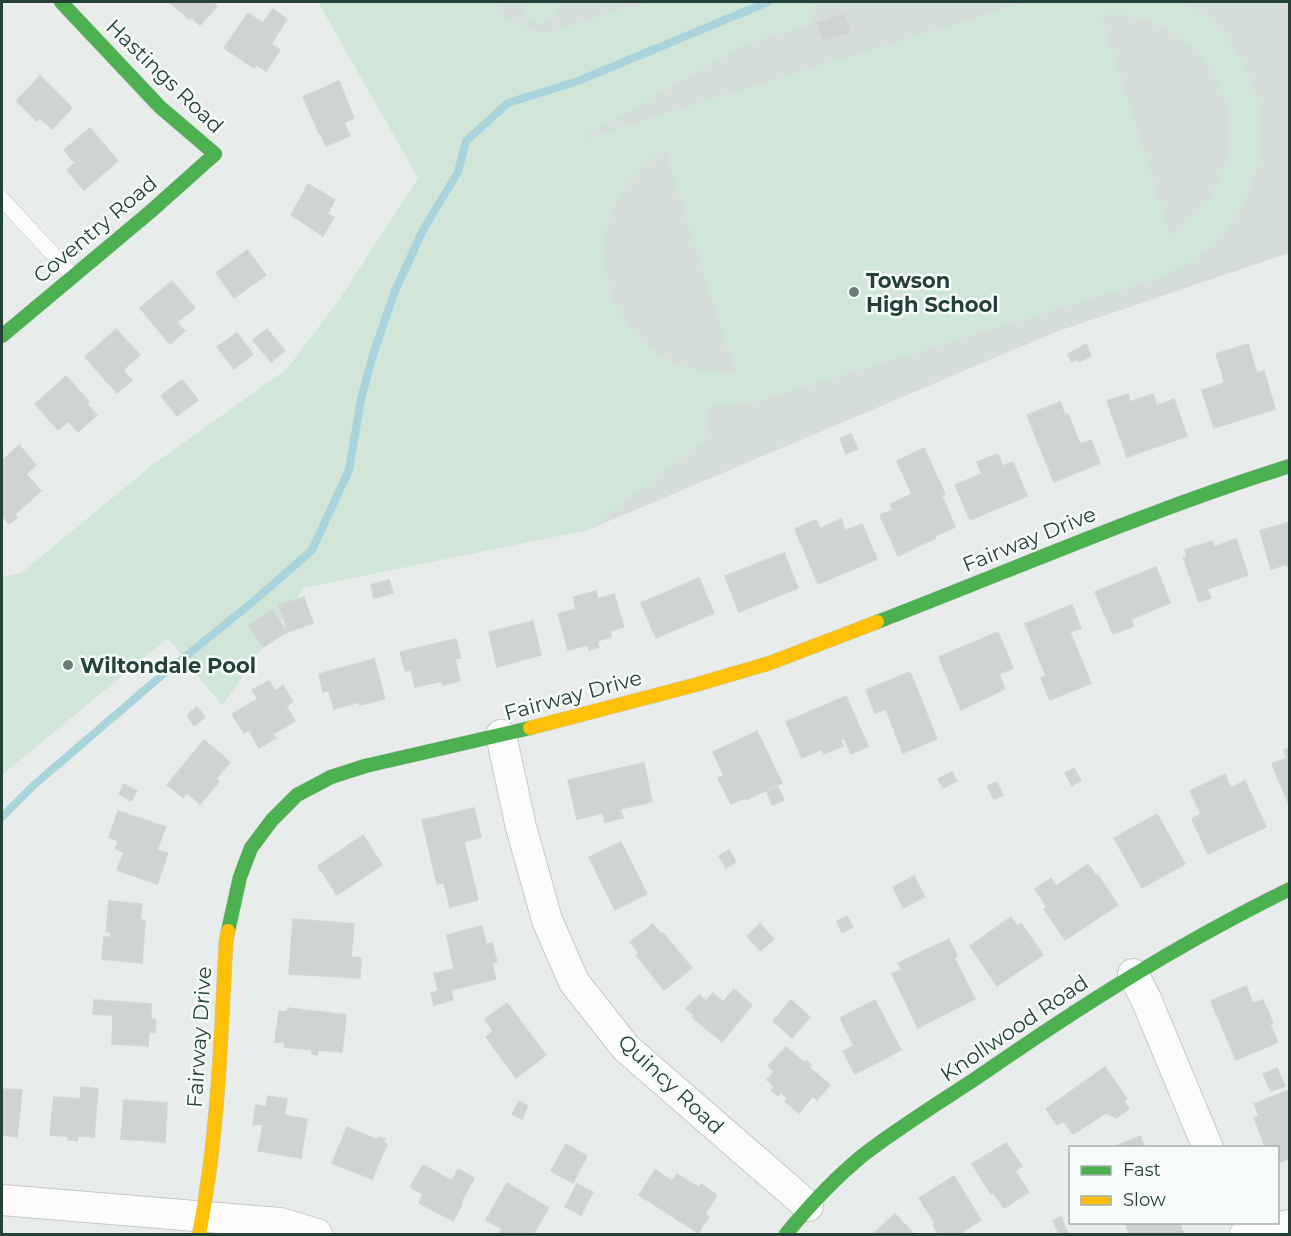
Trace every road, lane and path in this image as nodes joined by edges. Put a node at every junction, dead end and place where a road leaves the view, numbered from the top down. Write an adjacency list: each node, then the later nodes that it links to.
1 (61, 2): 2 (street, Hastings Road)
2 (215, 154): 4 (street, Coventry Road)
3 (2, 199): 4 (lane)
4 (72, 275): 5 (street, Coventry Road)
5 (2, 336)
6 (1290, 466): 7 (street, Fairway Drive)
7 (501, 735): 12 (street, Quincy Road); 14 (street, Fairway Drive)
8 (1290, 889): 9 (street, Knollwood Road)
9 (1133, 974): 10 (street); 12 (street, Knollwood Road)
10 (1207, 1146)
11 (2, 1200): 14 (street)
12 (808, 1206): 16 (street, Knollwood Road)
13 (1290, 1225): 17 (street)
14 (201, 1226): 15 (street)
15 (316, 1234)
16 (786, 1234)
17 (1245, 1234)

